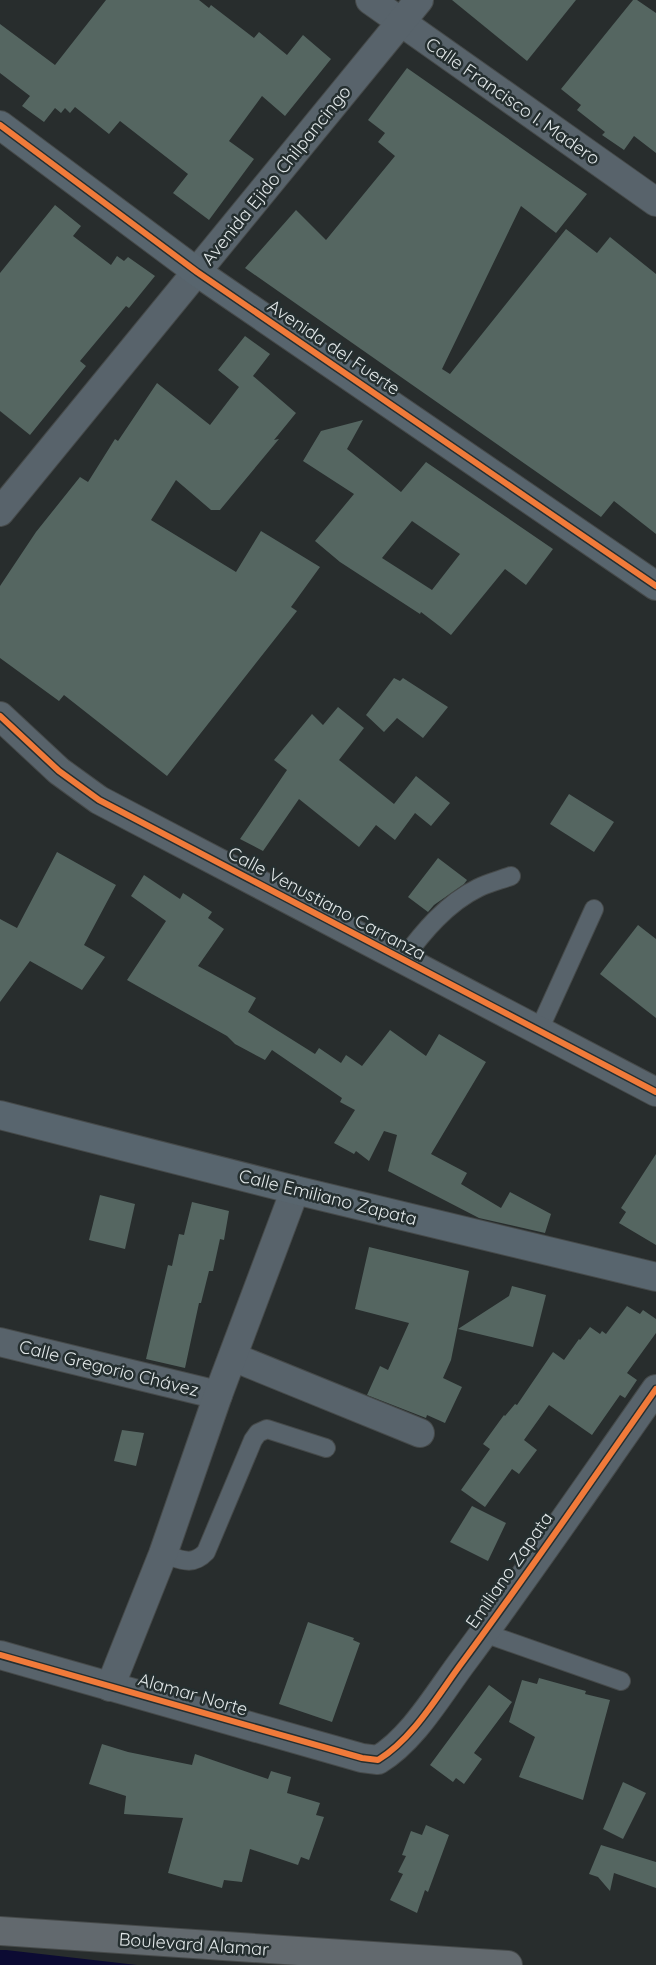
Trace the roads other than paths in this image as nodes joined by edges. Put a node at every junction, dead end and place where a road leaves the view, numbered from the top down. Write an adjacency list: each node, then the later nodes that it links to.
1 (370, 0): 3 (street, Calle Francisco I. Madero)
2 (419, 0): 3 (street, Avenida Ejido Chilpancingo)
3 (401, 22): 5 (street, Calle Francisco I. Madero); 6 (street, Avenida Ejido Chilpancingo)
4 (0, 125): 6 (street, Avenida del Fuerte)
5 (656, 202)
6 (197, 272): 7 (street, Avenida Ejido Chilpancingo); 8 (street, Avenida del Fuerte)
7 (0, 512)
8 (656, 586)
9 (0, 716): 12 (street, Calle Venustiano Carranza)
10 (511, 876): 12 (lane)
11 (594, 909): 13 (lane)
12 (403, 960): 13 (street, Calle Venustiano Carranza)
13 (539, 1030): 14 (street, Calle Venustiano Carranza)
14 (656, 1092)
15 (0, 1115): 16 (street, Calle Emiliano Zapata)
16 (296, 1190): 17 (street, Calle Emiliano Zapata); 19 (street)
17 (656, 1277)
18 (0, 1342): 21 (street, Calle Gregorio Chávez)
19 (233, 1357): 21 (street); 22 (street)
20 (656, 1390): 25 (street, Emiliano Zapata)
21 (218, 1395): 24 (street)
22 (420, 1433)
23 (326, 1448): 24 (lane)
24 (163, 1554): 28 (street)
25 (484, 1633): 27 (lane); 29 (street, Emiliano Zapata)
26 (0, 1655): 28 (street, Alamar Norte)
27 (621, 1682)
28 (110, 1687): 29 (street, Alamar Norte)
29 (378, 1760)
30 (0, 1931): 31 (highway, Boulevard Alamar)
31 (508, 1965)

